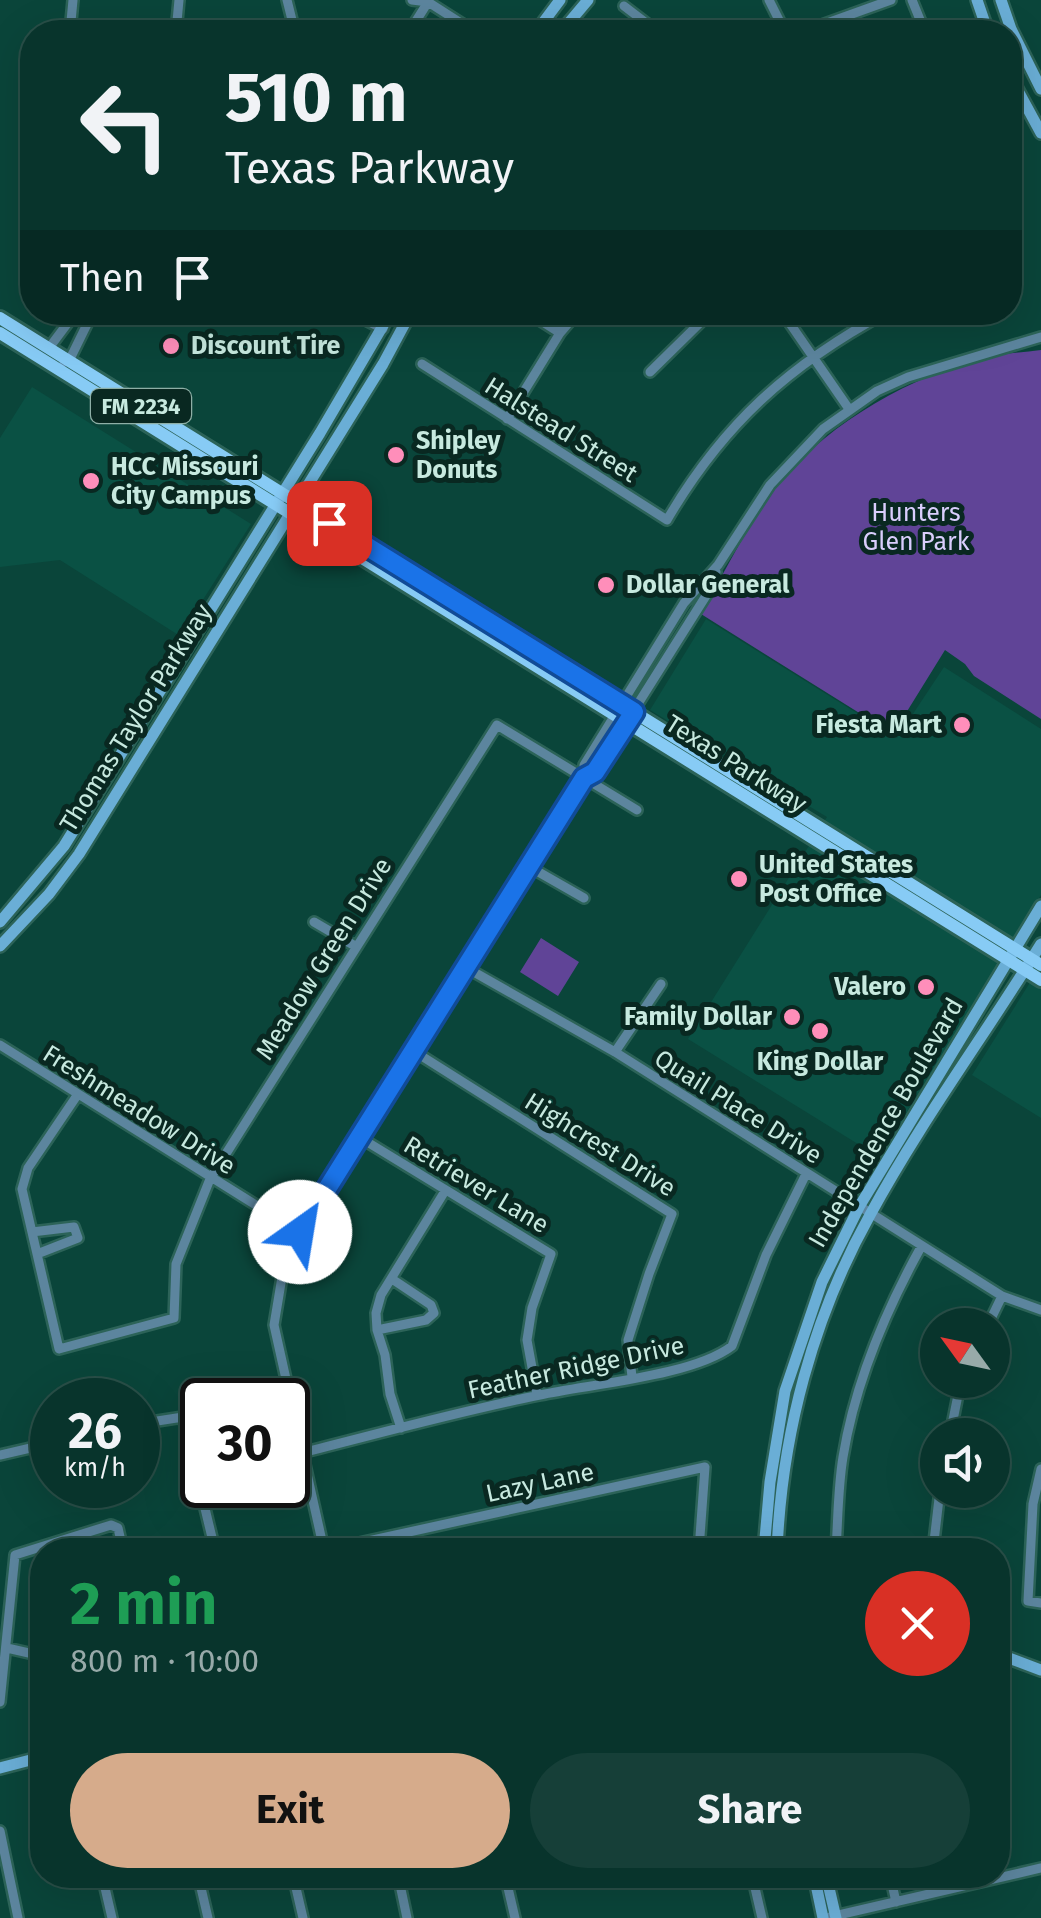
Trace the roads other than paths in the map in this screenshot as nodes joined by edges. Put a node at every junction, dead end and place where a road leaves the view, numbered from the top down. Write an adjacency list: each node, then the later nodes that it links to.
1 (412, 0): 4 (street)
2 (588, 0): 7 (street)
3 (891, 0): 9 (street)
4 (428, 1): 6 (street)
5 (624, 6): 8 (street)
6 (457, 20)
7 (571, 20)
8 (642, 20)
9 (835, 20)
10 (1022, 53): 11 (street)
11 (1041, 89)
12 (1022, 98): 13 (street)
13 (1041, 133)
14 (0, 318): 29 (main road, Texas Parkway / FM 2234)
15 (67, 325): 29 (street)
16 (87, 325): 32 (street)
17 (375, 325): 25 (street)
18 (385, 325): 25 (street, Thomas Taylor Parkway)
19 (404, 325): 33 (street, Thomas Taylor Parkway)
20 (547, 325): 27 (street)
21 (567, 325): 27 (street)
22 (698, 325): 35 (street)
23 (791, 325): 31 (street)
24 (865, 325): 31 (street)
25 (383, 329): 30 (street, Thomas Taylor Parkway)
26 (0, 333): 29 (main road, Texas Parkway / FM 2234)
27 (560, 333): 37 (street)
28 (1037, 341): 36 (street)
29 (46, 354): 32 (main road, Texas Parkway / FM 2234); 38 (main road, Texas Parkway / FM 2234)
30 (368, 355): 33 (street); 38 (street, Thomas Taylor Parkway)
31 (813, 355): 36 (street); 37 (street, Halstead Street)
32 (69, 361): 38 (main road, Texas Parkway / FM 2234)
33 (384, 364): 39 (street, Thomas Taylor Parkway)
34 (422, 364): 37 (street, Halstead Street)
35 (650, 372)
36 (849, 409): 40 (street)
37 (507, 419)
38 (278, 499): 39 (main road, Texas Parkway / FM 2234); 41 (street, Thomas Taylor Parkway)
39 (292, 508): 42 (street, Thomas Taylor Parkway); 43 (main road, Texas Parkway / FM 2234)
40 (718, 565): 43 (street); 43 (street)
41 (205, 618): 42 (street); 53 (street, Thomas Taylor Parkway)
42 (220, 627): 56 (street, Thomas Taylor Parkway)
43 (625, 714): 44 (street); 45 (main road, Texas Parkway / FM 2234); 46 (main road, Texas Parkway / FM 2234)
44 (584, 778): 47 (street); 50 (street); 57 (street, Meadow Green Drive)
45 (739, 793): 46 (main road); 48 (main road, Texas Parkway / FM 2234)
46 (766, 794): 49 (main road, Texas Parkway / FM 2234)
47 (637, 810)
48 (828, 848): 49 (main road); 58 (main road, Texas Parkway / FM 2234)
49 (858, 850): 58 (main road, Texas Parkway / FM 2234)
50 (528, 866): 51 (street); 60 (street)
51 (584, 898)
52 (1041, 906): 58 (street, Independence Boulevard)
53 (0, 922)
54 (314, 922): 57 (street)
55 (1041, 944): 59 (street, Independence Boulevard)
56 (0, 946)
57 (355, 946): 70 (street, Meadow Green Drive)
58 (1011, 954): 59 (main road, Texas Parkway / FM 2234); 66 (street, Independence Boulevard)
59 (1033, 965): 61 (main road, Texas Parkway / FM 2234); 66 (street, Independence Boulevard)
60 (466, 967): 64 (street); 65 (street, Quail Place Drive)
61 (1041, 980)
62 (661, 984): 65 (street)
63 (3, 1049): 67 (street, Freshmeadow Drive)
64 (412, 1050): 68 (street); 83 (street, Highcrest Drive)
65 (614, 1052): 69 (street, Quail Place Drive)
66 (948, 1076): 72 (street, Independence Boulevard)
67 (78, 1094): 70 (street, Freshmeadow Drive); 73 (street)
68 (359, 1137): 71 (street, Retriever Lane); 74 (street)
69 (806, 1174): 72 (street, Quail Place Drive); 83 (street, Feather Ridge Drive)
70 (210, 1178): 74 (street, Freshmeadow Drive); 76 (street, Meadow Green Drive)
71 (445, 1190): 77 (street); 84 (street, Retriever Lane)
72 (865, 1210): 75 (street, Quail Place Drive); 91 (street, Independence Boulevard)
73 (32, 1232): 76 (street); 76 (street)
74 (300, 1232): 82 (street)
75 (921, 1247): 78 (street, Quail Place Drive); 103 (street)
76 (37, 1254)
77 (392, 1279): 81 (street); 81 (street)
78 (1002, 1296): 79 (street); 80 (street, Quail Place Drive)
79 (996, 1308)
80 (1041, 1310)
81 (377, 1330): 86 (street)
82 (285, 1378)
83 (632, 1378): 84 (street, Feather Ridge Drive)
84 (538, 1395): 86 (street, Feather Ridge Drive)
85 (160, 1419): 97 (street)
86 (401, 1428): 88 (street, Feather Ridge Drive)
87 (30, 1448): 89 (street)
88 (310, 1451)
89 (0, 1455)
90 (1041, 1470): 93 (street)
91 (776, 1482): 101 (street, Independence Boulevard); 102 (street, Independence Boulevard)
92 (310, 1488): 98 (street)
93 (1037, 1505): 106 (street)
94 (938, 1508): 104 (street)
95 (68, 1538): 96 (street)
96 (120, 1538)
97 (212, 1538)
98 (323, 1538)
99 (381, 1538): 100 (street, Lazy Lane)
100 (700, 1538)
101 (766, 1538)
102 (777, 1538)
103 (837, 1538)
104 (934, 1538)
105 (30, 1549): 107 (street)
106 (1041, 1604)
107 (7, 1648): 108 (street); 111 (street)
108 (30, 1653)
109 (1010, 1658): 110 (street)
110 (1041, 1670)
111 (0, 1702)
112 (30, 1761): 113 (street)
113 (0, 1768)
114 (0, 1832): 128 (street)
115 (1041, 1868): 116 (street)
116 (1010, 1872)
117 (105, 1888): 129 (street)
118 (201, 1888): 130 (street)
119 (296, 1888): 131 (street)
120 (401, 1888): 132 (street)
121 (508, 1888): 133 (street)
122 (755, 1888): 134 (street)
123 (819, 1888): 135 (street)
124 (828, 1888): 135 (street)
125 (893, 1888): 127 (street)
126 (947, 1888): 127 (street)
127 (896, 1902): 135 (street)
128 (18, 1918)
129 (112, 1918)
130 (208, 1918)
131 (303, 1918)
132 (407, 1918)
133 (515, 1918)
134 (762, 1918)
135 (831, 1918)

